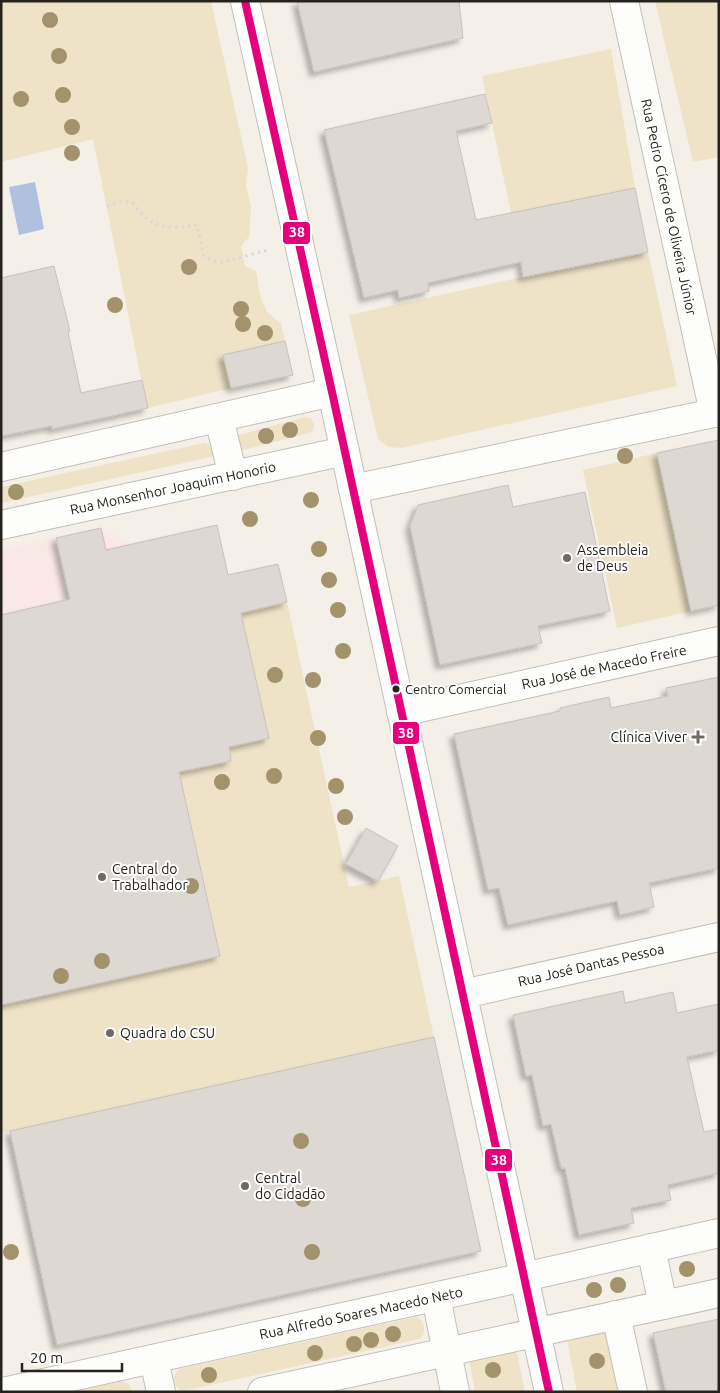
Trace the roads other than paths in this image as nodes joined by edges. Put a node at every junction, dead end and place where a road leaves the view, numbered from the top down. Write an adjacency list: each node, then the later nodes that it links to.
1 (245, 1): 3 (street)
2 (624, 1): 4 (street, Rua Pedro Cícero de Oliveira Júnior)
3 (332, 392): 5 (street); 6 (street)
4 (717, 413): 9 (street)
5 (219, 418): 7 (street); 8 (street)
6 (345, 451): 8 (street, Rua Monsenhor Joaquim Honorio); 9 (street)
7 (1, 467)
8 (233, 476): 10 (street, Rua Monsenhor Joaquim Honorio)
9 (353, 489): 12 (street)
10 (1, 525)
11 (719, 642): 12 (street, Rua José de Macedo Freire)
12 (401, 712): 14 (street)
13 (719, 937): 14 (street, Rua José Dantas Pessoa)
14 (463, 994): 17 (street)
15 (719, 1233): 16 (street, Rua Alfredo Soares Macedo Neto)
16 (651, 1248): 17 (street, Rua Alfredo Soares Macedo Neto); 20 (street)
17 (524, 1277): 19 (street, Rua Alfredo Soares Macedo Neto); 22 (street)
18 (719, 1292): 20 (street)
19 (436, 1297): 23 (street); 24 (street, Rua Alfredo Soares Macedo Neto)
20 (663, 1305): 21 (street)
21 (616, 1316): 22 (street); 31 (street)
22 (536, 1333): 23 (street); 30 (street)
23 (447, 1352): 28 (street); 29 (street)
24 (154, 1358): 26 (street, Rua Alfredo Soares Macedo Neto); 27 (street)
25 (1, 1379): 26 (street)
26 (4, 1392)
27 (160, 1392)
28 (262, 1392)
29 (455, 1392)
30 (549, 1392)
31 (633, 1392)

